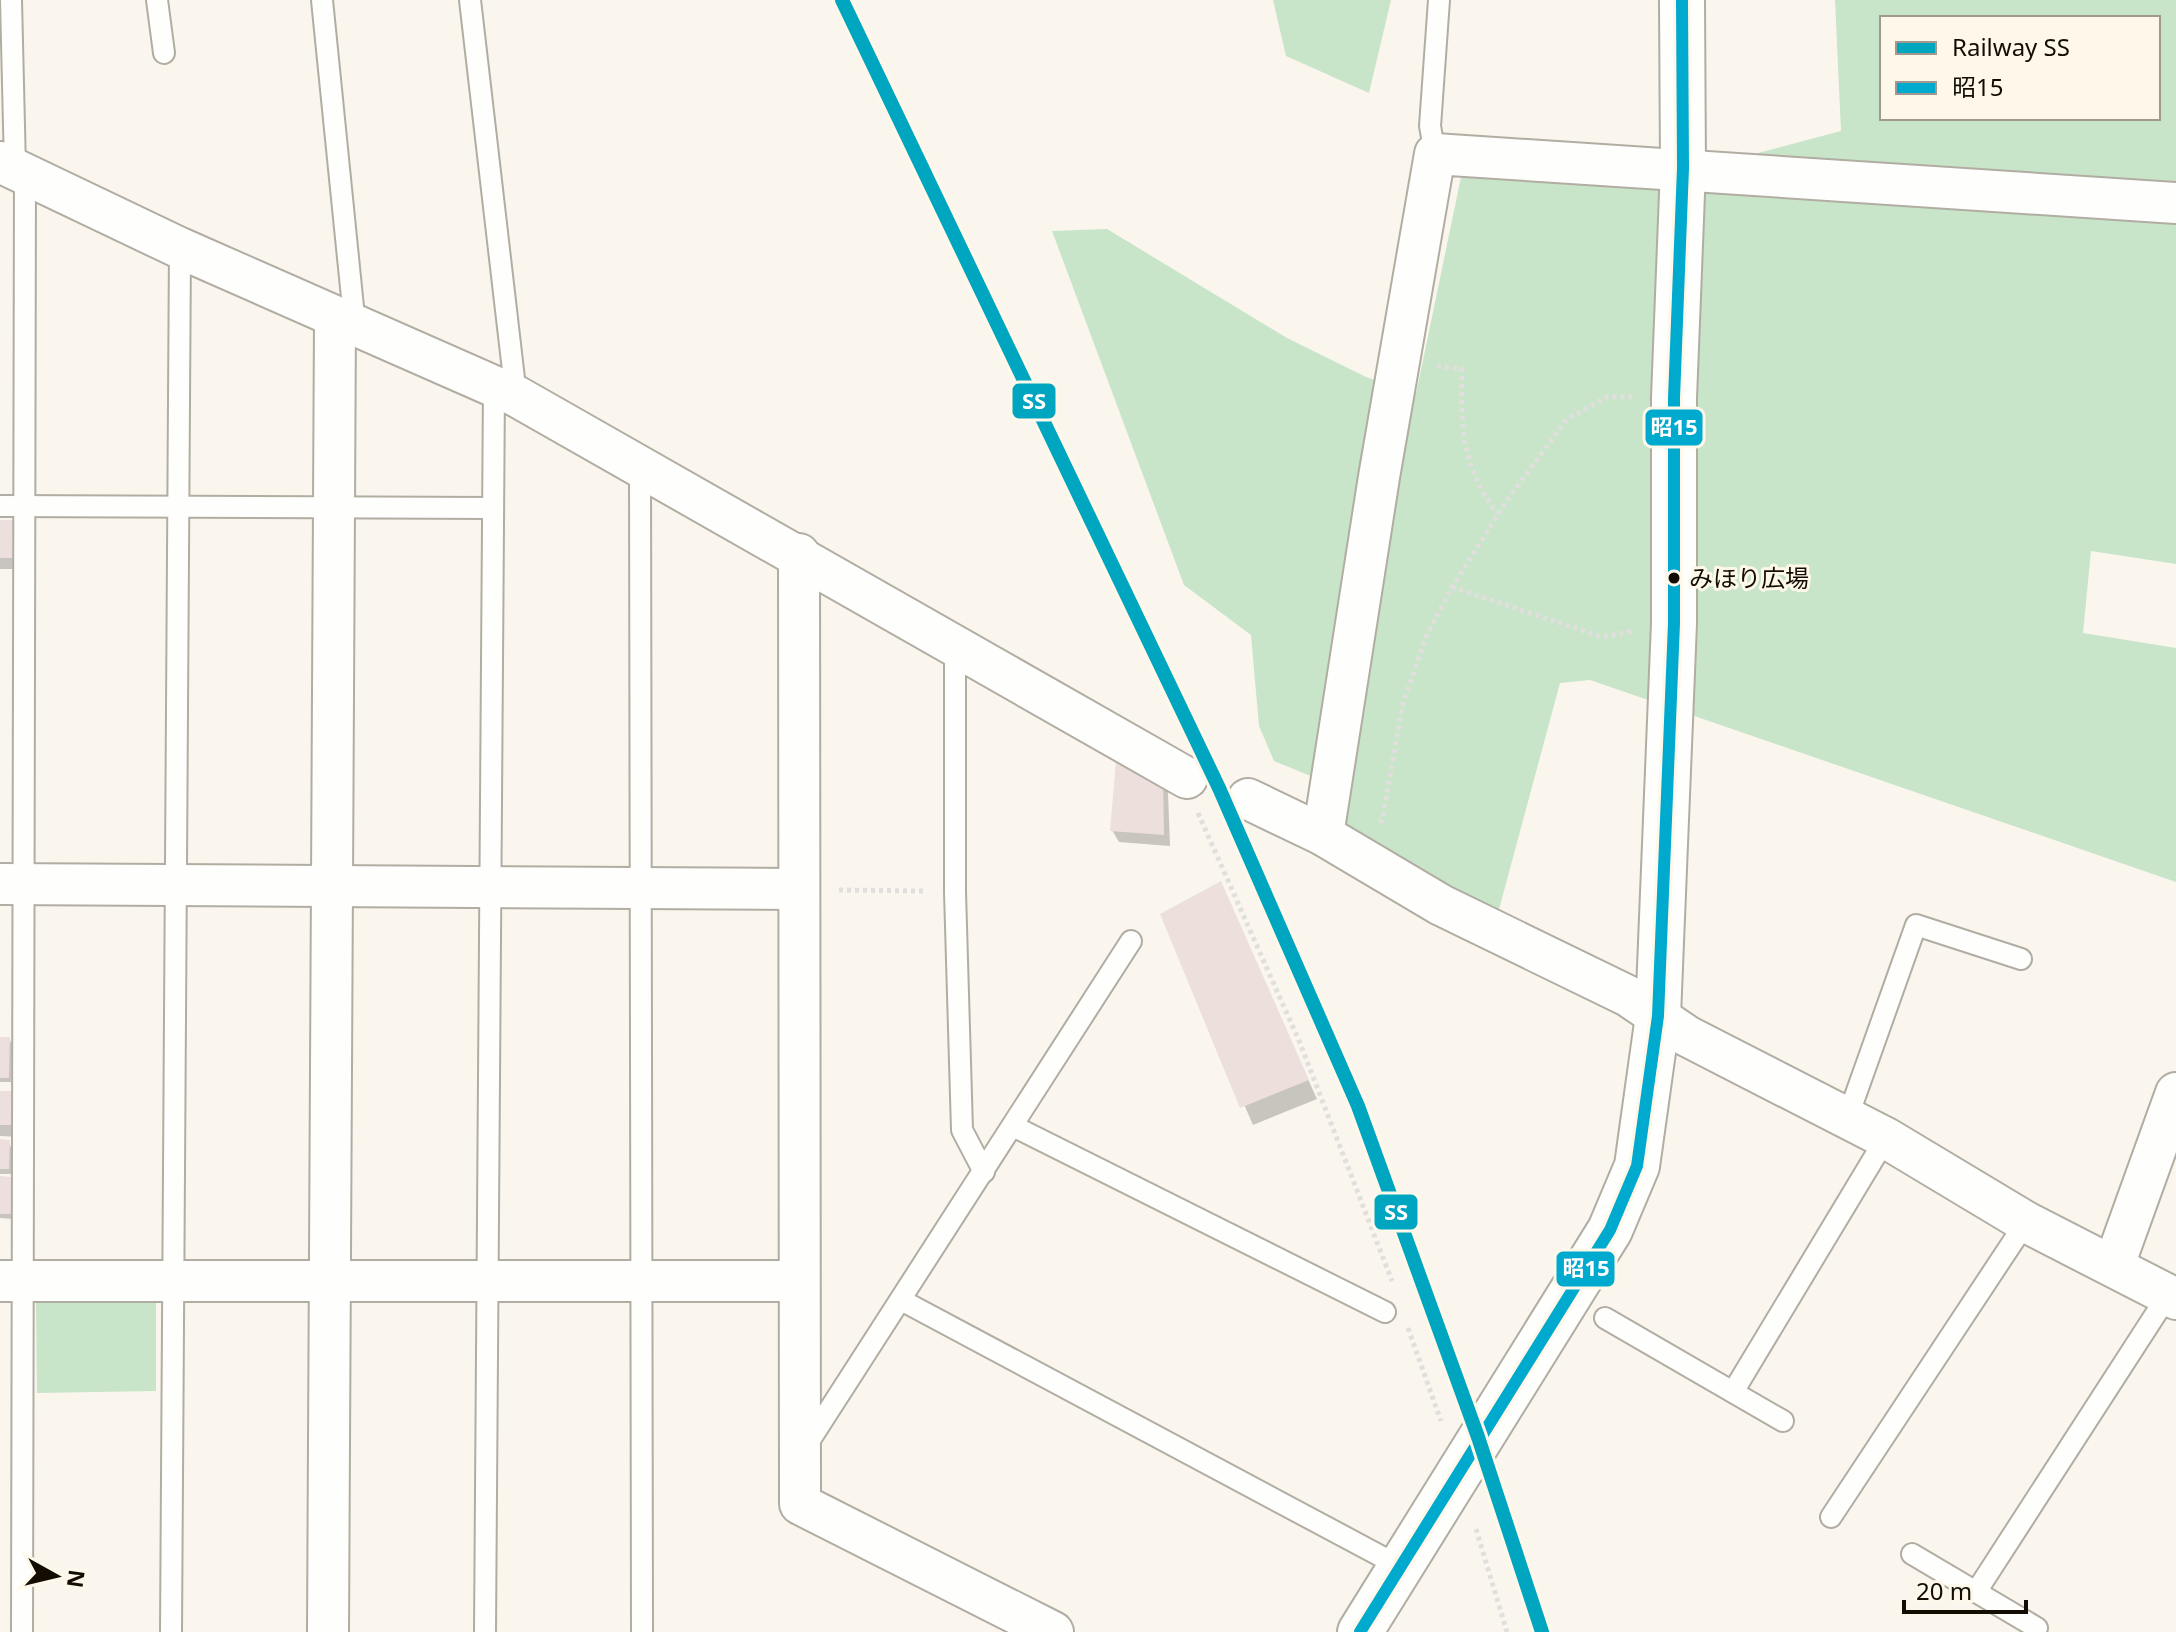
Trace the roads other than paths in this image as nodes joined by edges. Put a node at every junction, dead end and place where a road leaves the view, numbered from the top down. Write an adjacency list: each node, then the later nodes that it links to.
1 (11, 0): 9 (lane)
2 (157, 0): 7 (lane)
3 (322, 0): 13 (lane)
4 (470, 0): 14 (lane)
5 (1439, 0): 8 (lane)
6 (1682, 0): 10 (street)
7 (164, 53)
8 (1435, 154): 10 (street); 25 (street)
9 (13, 168): 12 (street); 16 (lane)
10 (1683, 168): 11 (street); 34 (street)
11 (2176, 203)
12 (180, 248): 13 (street); 18 (lane)
13 (345, 323): 14 (street); 19 (street)
14 (505, 391): 15 (street); 20 (lane)
15 (640, 466): 21 (street); 30 (lane)
16 (24, 505): 17 (lane); 18 (lane); 26 (lane)
17 (0, 506)
18 (178, 506): 19 (lane); 27 (lane)
19 (334, 507): 20 (lane); 28 (street)
20 (492, 508): 29 (lane)
21 (799, 554): 22 (street); 31 (street)
22 (955, 644): 23 (street); 39 (lane)
23 (1191, 791)
24 (1248, 799): 25 (street)
25 (1325, 824): 34 (street)
26 (12, 884): 27 (street); 42 (lane)
27 (176, 885): 28 (street); 43 (lane)
28 (332, 886): 29 (street); 44 (street)
29 (488, 887): 30 (street); 45 (lane)
30 (642, 888): 31 (street); 46 (lane)
31 (798, 889): 47 (street)
32 (1131, 941): 37 (lane)
33 (2021, 959): 36 (lane)
34 (1658, 1016): 36 (street); 57 (street)
35 (2176, 1093): 41 (street)
36 (1847, 1119): 38 (street)
37 (1015, 1127): 39 (lane); 50 (lane)
38 (1886, 1138): 40 (street); 52 (lane)
39 (984, 1172): 49 (lane)
40 (2026, 1222): 41 (street); 55 (lane)
41 (2114, 1265): 48 (street)
42 (11, 1281): 43 (street); 60 (lane)
43 (173, 1281): 44 (street); 61 (lane)
44 (330, 1281): 45 (street); 62 (street)
45 (487, 1281): 46 (street); 63 (lane)
46 (641, 1281): 47 (street); 64 (lane)
47 (798, 1281): 54 (street)
48 (2172, 1297): 58 (lane)
49 (901, 1300): 54 (lane); 57 (lane)
50 (1385, 1312)
51 (1605, 1318): 52 (lane)
52 (1733, 1392): 53 (lane)
53 (1783, 1421)
54 (800, 1456): 65 (street)
55 (1831, 1517)
56 (1912, 1554): 58 (lane)
57 (1401, 1567): 66 (street)
58 (1976, 1592): 59 (lane)
59 (2037, 1628)
60 (22, 1632)
61 (171, 1632)
62 (328, 1632)
63 (485, 1632)
64 (642, 1632)
65 (1053, 1632)
66 (1360, 1632)

